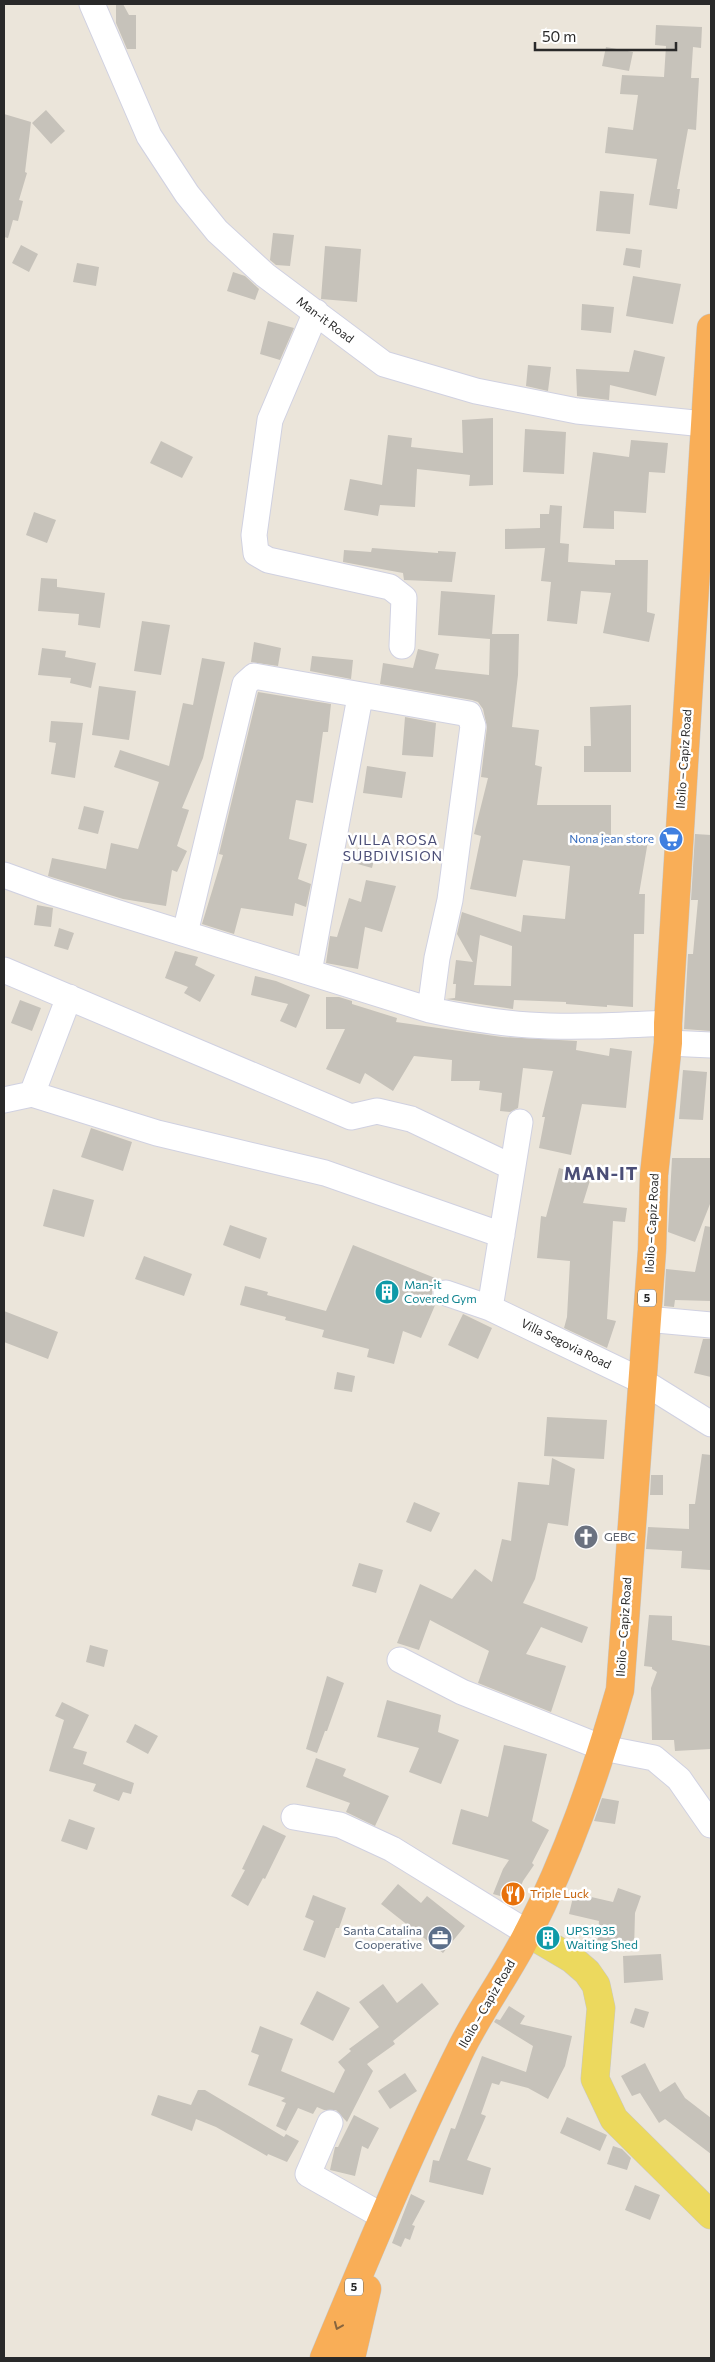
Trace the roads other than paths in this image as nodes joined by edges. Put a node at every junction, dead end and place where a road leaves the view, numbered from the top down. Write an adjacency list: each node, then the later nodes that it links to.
1 (92, 4): 2 (street, Man-it Road)
2 (316, 312): 4 (street, Man-it Road); 5 (street)
3 (711, 328): 4 (highway, Iloilo – Capiz Road / 5)
4 (707, 412): 13 (highway, Iloilo – Capiz Road / 5)
5 (402, 646)
6 (360, 697): 8 (street); 10 (street); 12 (street)
7 (4, 875): 8 (street)
8 (184, 933): 10 (street)
9 (4, 970): 11 (street)
10 (309, 972): 12 (street)
11 (69, 997): 15 (street); 18 (street)
12 (430, 1010): 13 (street)
13 (668, 1033): 14 (street); 22 (highway, Iloilo – Capiz Road / 5)
14 (711, 1044)
15 (32, 1094): 16 (street); 19 (street)
16 (4, 1100)
17 (520, 1122): 18 (street)
18 (512, 1167): 19 (street)
19 (502, 1235): 21 (street)
20 (446, 1293): 21 (street, Villa Segovia Road)
21 (490, 1308): 24 (street, Villa Segovia Road)
22 (646, 1319): 23 (street); 24 (highway, Iloilo – Capiz Road / 5)
23 (711, 1325)
24 (642, 1381): 25 (street, Villa Segovia Road); 27 (highway, Iloilo – Capiz Road / 5)
25 (711, 1424)
26 (400, 1660): 27 (street)
27 (603, 1748): 29 (street); 30 (highway, Iloilo – Capiz Road / 5)
28 (294, 1817): 30 (street)
29 (711, 1825)
30 (528, 1933): 32 (main road); 33 (highway, Iloilo – Capiz Road / 5)
31 (330, 2123): 33 (street)
32 (711, 2215)
33 (384, 2216): 34 (highway, 5, one-way to 34); 35 (highway, 5)
34 (324, 2358)
35 (351, 2358)

